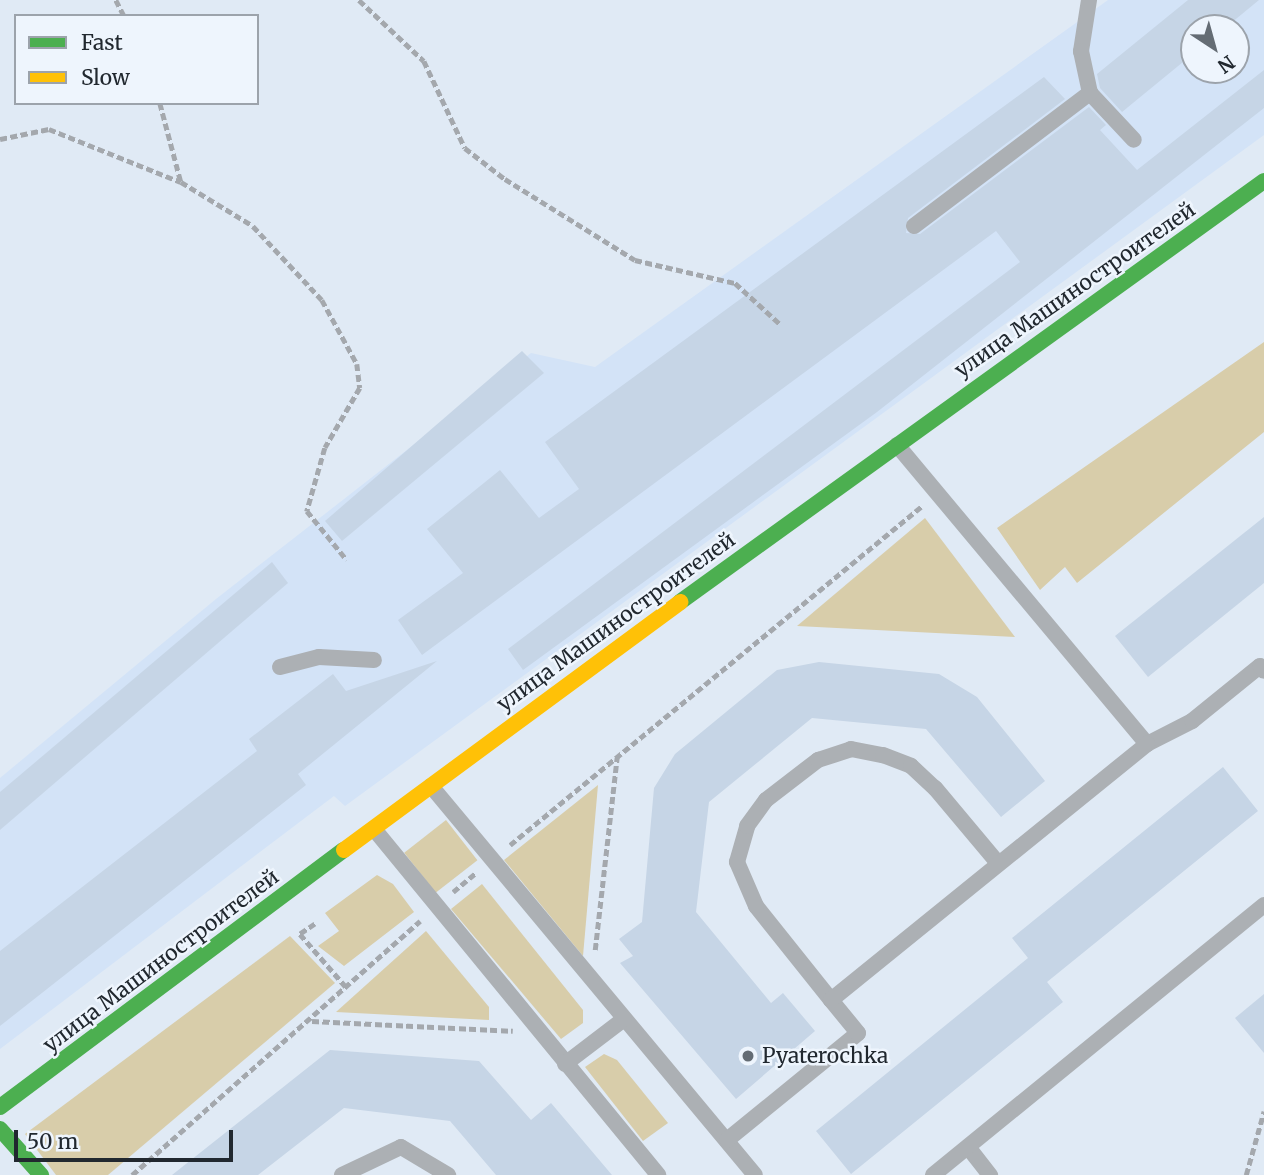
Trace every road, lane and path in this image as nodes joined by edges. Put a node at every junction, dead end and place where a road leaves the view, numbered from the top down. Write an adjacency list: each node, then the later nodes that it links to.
1 (359, 0): 10 (path)
2 (1089, 0): 3 (lane)
3 (1090, 93): 6 (lane); 9 (lane)
4 (161, 105): 8 (path)
5 (0, 139): 8 (path)
6 (1134, 140)
7 (1264, 181): 11 (main road, улица Машиностроителей)
8 (181, 182): 13 (path)
9 (914, 226)
10 (780, 324)
11 (896, 443): 12 (lane); 19 (main road, улица Машиностроителей)
12 (939, 493): 17 (lane); 18 (path)
13 (347, 560)
14 (374, 660): 15 (lane)
15 (280, 667)
16 (1263, 667): 17 (lane)
17 (1147, 744): 22 (lane)
18 (617, 757): 21 (path); 26 (path)
19 (431, 786): 20 (main road, улица Машиностроителей); 21 (lane)
20 (374, 829): 24 (lane); 33 (main road, улица Машиностроителей)
21 (490, 861): 24 (path); 26 (lane)
22 (998, 863): 28 (lane); 28 (lane)
23 (1264, 905): 37 (lane)
24 (436, 907): 27 (path); 31 (lane)
25 (315, 924): 27 (path)
26 (592, 981): 29 (lane)
27 (347, 988): 30 (path)
28 (831, 999): 36 (lane)
29 (624, 1019): 32 (lane); 36 (lane)
30 (311, 1021): 31 (path); 39 (path)
31 (540, 1033): 32 (lane)
32 (565, 1064): 42 (lane)
33 (0, 1107)
34 (1264, 1111): 46 (path)
35 (0, 1129): 38 (main road)
36 (727, 1140): 43 (lane)
37 (968, 1147): 44 (lane); 45 (lane)
38 (41, 1175)
39 (132, 1175)
40 (342, 1175): 41 (lane)
41 (448, 1175)
42 (658, 1175)
43 (755, 1175)
44 (933, 1175)
45 (990, 1175)
46 (1245, 1175)

